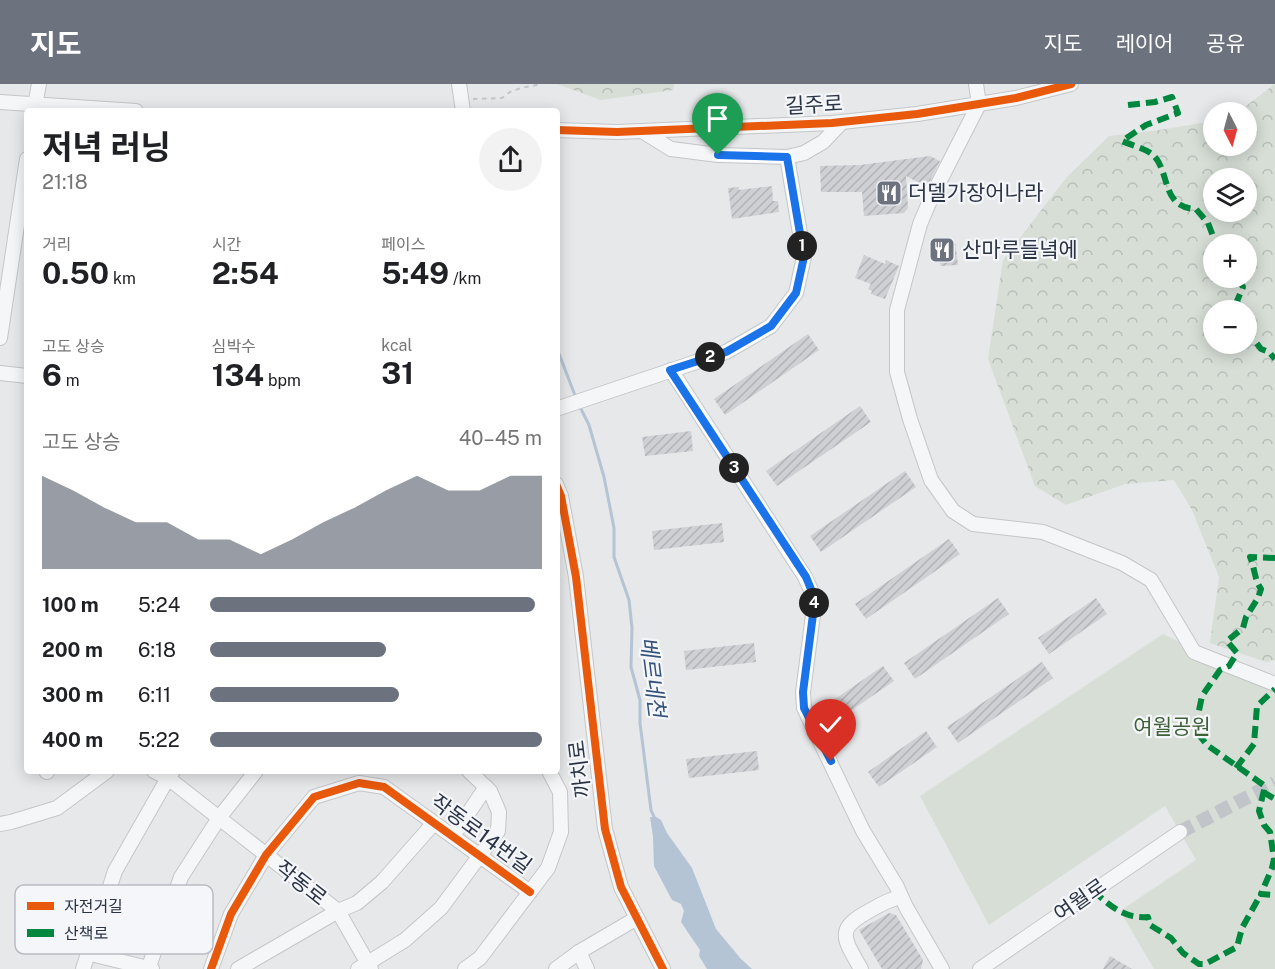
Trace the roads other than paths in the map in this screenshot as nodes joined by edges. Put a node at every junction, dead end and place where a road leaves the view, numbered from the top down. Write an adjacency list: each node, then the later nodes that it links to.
1 (39, 84): 8 (street)
2 (459, 84): 7 (street)
3 (976, 84): 6 (street)
4 (1071, 84): 6 (street, 길주로)
5 (0, 102): 8 (street)
6 (979, 104): 9 (street, 길주로); 20 (street)
7 (463, 105)
8 (35, 108)
9 (842, 122): 11 (street, 길주로); 12 (street)
10 (560, 130): 11 (street, 길주로)
11 (642, 131): 12 (street)
12 (787, 157): 15 (street)
13 (24, 179): 14 (street)
14 (0, 338)
15 (670, 370): 18 (street); 38 (street)
16 (0, 374): 17 (street)
17 (24, 376)
18 (560, 408)
19 (560, 494): 40 (street, 까치로)
20 (1275, 684)
21 (103, 774): 30 (street)
22 (171, 774): 28 (street, 작동로); 35 (street)
23 (254, 774): 28 (street)
24 (471, 774): 27 (street)
25 (551, 774): 37 (street)
26 (358, 777): 29 (street, 작동로14번길); 33 (street, 작동로14번길)
27 (486, 787): 32 (street); 34 (street)
28 (219, 818): 33 (street, 작동로); 36 (street)
29 (434, 823): 32 (street, 작동로14번길); 39 (street)
30 (0, 824)
31 (1180, 832): 56 (street, 여월로)
32 (453, 836): 34 (street, 작동로14번길)
33 (266, 855): 39 (street, 작동로); 48 (street, 작동로14번길)
34 (480, 856): 37 (street, 작동로14번길); 45 (street)
35 (110, 885)
36 (178, 885)
37 (530, 892): 50 (street)
38 (901, 897): 54 (street); 55 (street)
39 (338, 911): 45 (street, 작동로); 49 (street)
40 (637, 918): 41 (street); 53 (street, 까치로)
41 (579, 952): 51 (street); 52 (street)
42 (87, 954): 46 (street)
43 (94, 954): 47 (street)
44 (155, 954): 47 (street)
45 (365, 967)
46 (83, 969)
47 (150, 969)
48 (211, 969)
49 (238, 969)
50 (465, 969)
51 (556, 969)
52 (587, 969)
53 (663, 969)
54 (861, 969)
55 (942, 969)
56 (980, 969)

